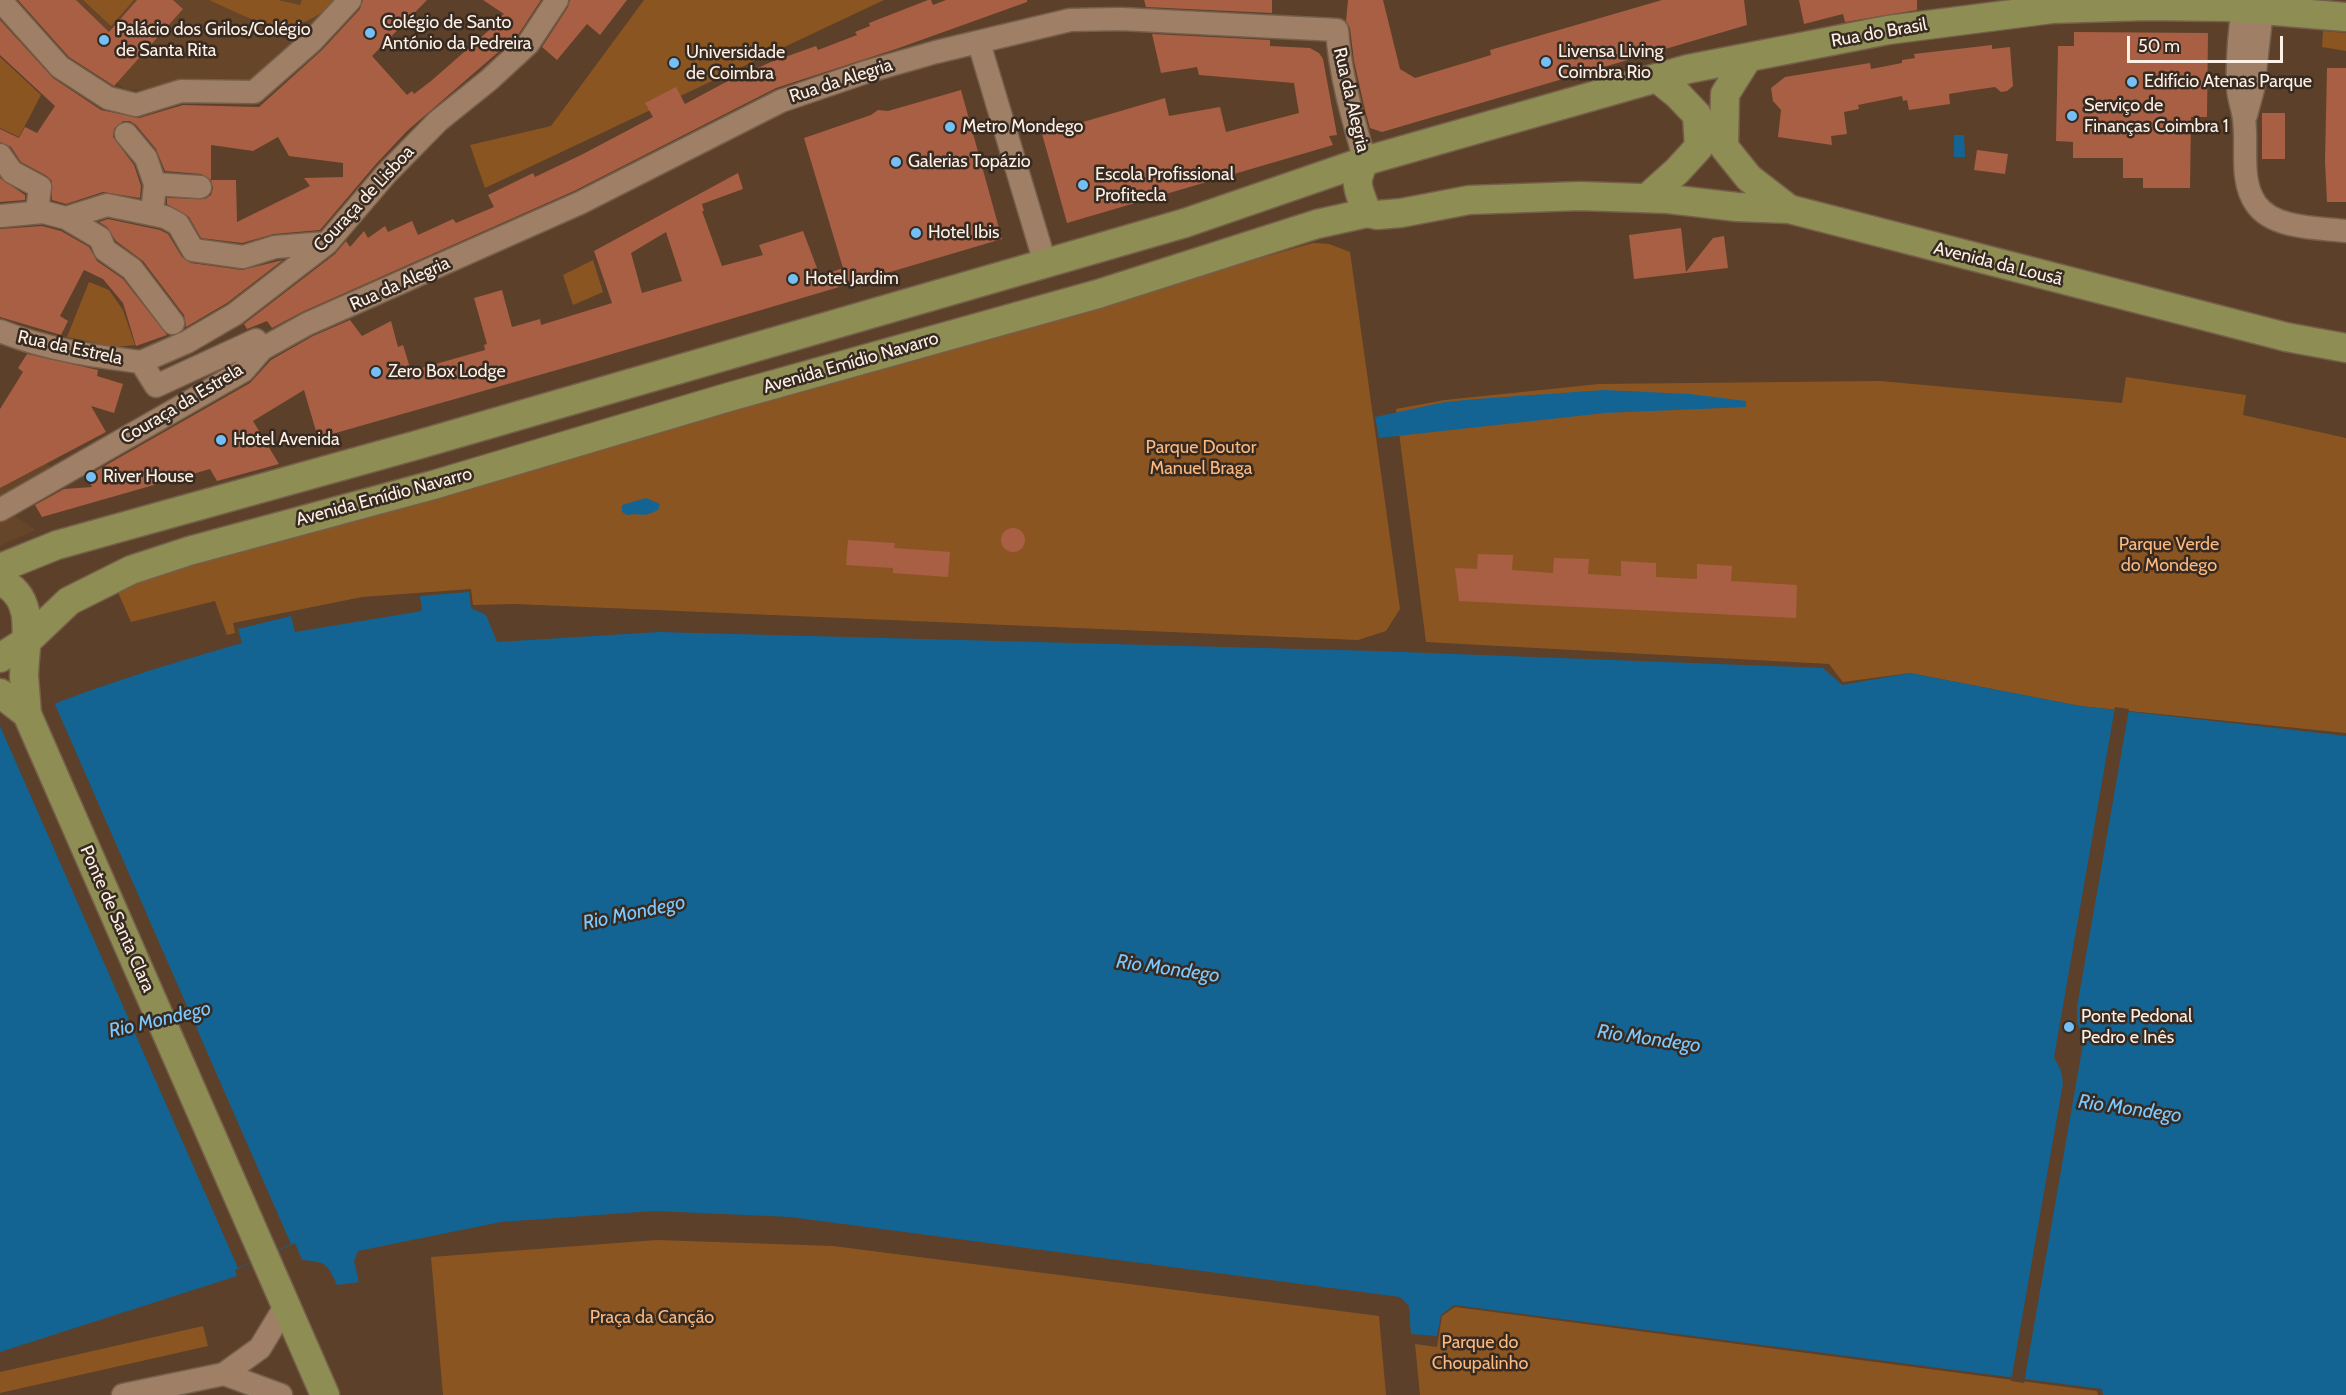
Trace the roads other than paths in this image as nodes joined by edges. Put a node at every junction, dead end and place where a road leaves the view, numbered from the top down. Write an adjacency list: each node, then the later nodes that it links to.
1 (0, 0): 2 (street)
2 (350, 0)
3 (557, 0): 22 (street, Couraça de Lisboa)
4 (2252, 10): 5 (main road, Rua do Brasil); 7 (main road, Rua do Brasil); 21 (street)
5 (2346, 17)
6 (979, 43): 11 (street, Rua da Alegria); 23 (street); 27 (street, Rua da Alegria)
7 (1747, 59): 8 (main road, Rua do Brasil); 16 (main road)
8 (1657, 78): 11 (main road, Rua do Brasil); 14 (main road)
9 (126, 134): 12 (street)
10 (0, 155): 15 (street)
11 (1365, 161): 17 (main road); 23 (main road)
12 (155, 184): 13 (street); 18 (street)
13 (200, 187)
14 (1647, 198): 16 (main road, Avenida da Lousã); 17 (main road, Avenida Emídio Navarro)
15 (38, 203)
16 (1789, 209): 26 (main road, Avenida da Lousã)
17 (1367, 213): 32 (main road, Avenida Emídio Navarro)
18 (152, 214): 20 (street); 22 (street)
19 (0, 216): 20 (street)
20 (66, 218): 24 (street)
21 (2346, 231)
22 (327, 243): 28 (street, Couraça de Lisboa)
23 (1045, 263): 30 (main road)
24 (173, 323)
25 (0, 331): 28 (street, Rua da Estrela)
26 (2346, 348)
27 (262, 350): 28 (street, Couraça da Estrela); 29 (street, Couraça da Estrela)
28 (141, 362)
29 (0, 510)
30 (0, 568)
31 (0, 581): 32 (main road)
32 (27, 640): 33 (main road, Avenida Emídio Navarro); 35 (main road)
33 (0, 658)
34 (0, 693): 35 (main road)
35 (27, 714): 36 (main road, Ponte de Santa Clara)
36 (286, 1305): 37 (street); 40 (main road, Ponte de Santa Clara)
37 (224, 1374): 38 (street); 39 (street)
38 (123, 1395)
39 (281, 1395)
40 (325, 1395)

